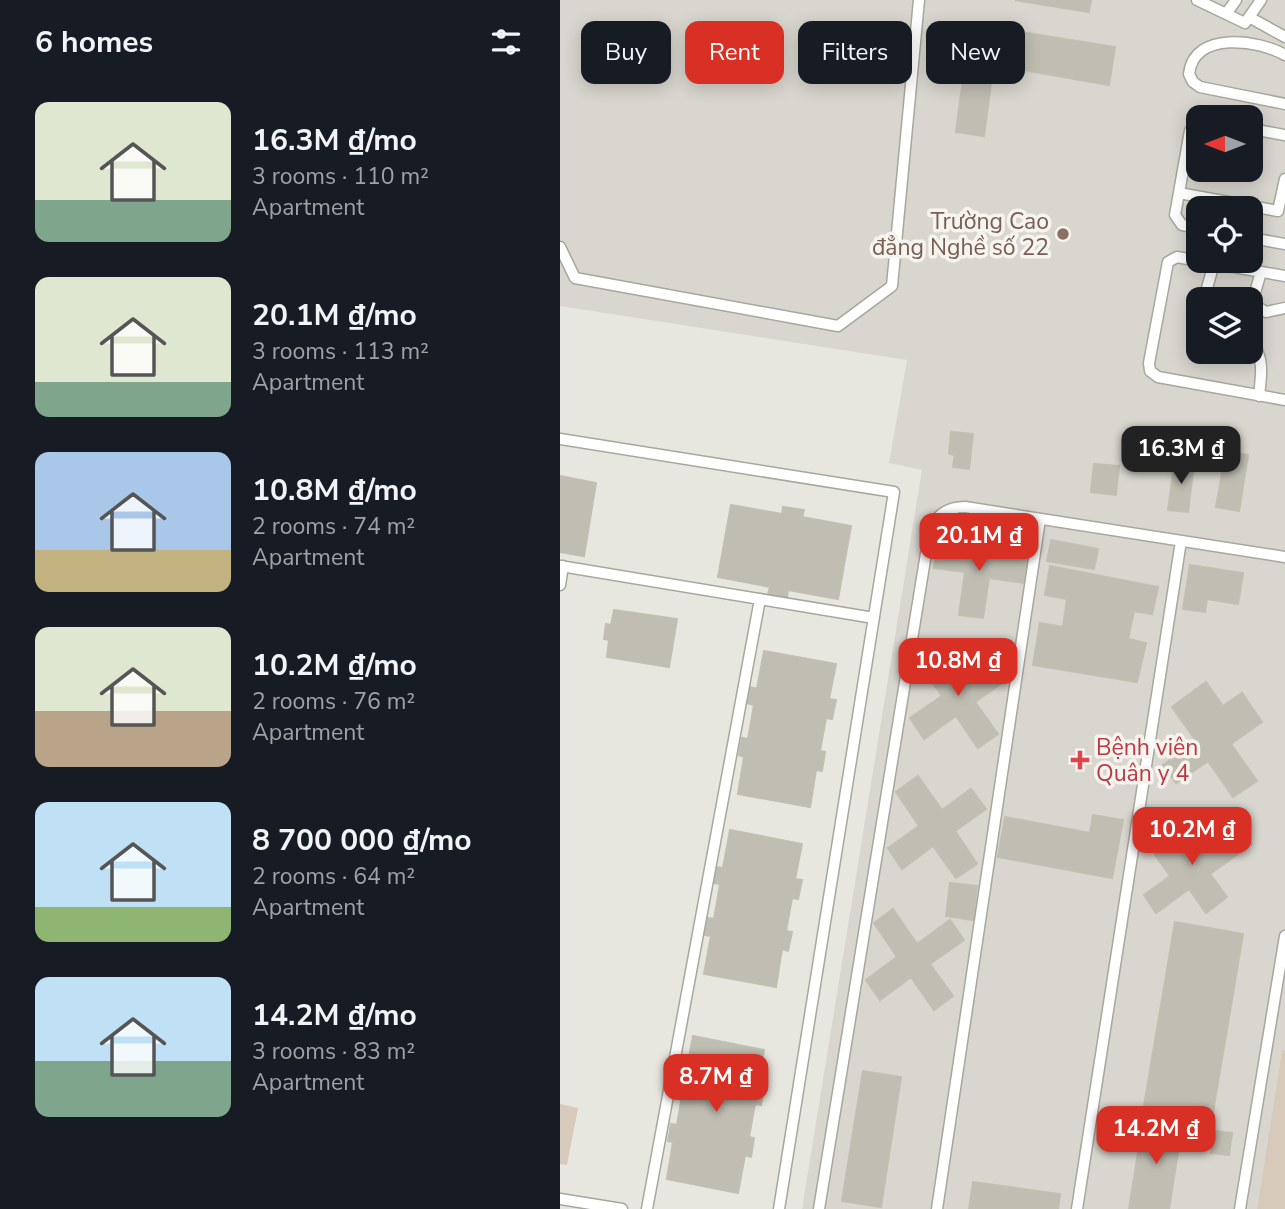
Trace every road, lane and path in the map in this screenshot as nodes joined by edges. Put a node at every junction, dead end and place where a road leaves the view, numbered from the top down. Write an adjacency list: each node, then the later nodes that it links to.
1 (919, 0): 18 (lane)
2 (1197, 0): 5 (lane)
3 (1236, 0): 5 (lane)
4 (1261, 0): 6 (lane)
5 (1226, 14): 6 (lane)
6 (1249, 17): 7 (lane)
7 (1284, 35)
8 (1285, 55): 9 (lane)
9 (1285, 104)
10 (1264, 131): 11 (lane)
11 (1285, 135)
12 (1186, 157): 14 (lane)
13 (1285, 179): 14 (lane)
14 (1179, 193): 15 (lane)
15 (1186, 226)
16 (1263, 240): 17 (lane)
17 (1285, 244)
18 (560, 247)
19 (1186, 259): 26 (lane)
20 (1263, 272): 22 (lane)
21 (1261, 273): 23 (lane)
22 (1285, 276)
23 (1285, 308)
24 (1260, 364): 26 (lane)
25 (1285, 395): 27 (lane)
26 (1259, 396): 27 (lane)
27 (1285, 400)
28 (560, 439): 35 (lane)
29 (1040, 519): 30 (lane); 41 (lane); 42 (lane)
30 (1181, 541): 31 (lane); 43 (lane)
31 (1285, 557)
32 (562, 566): 33 (lane); 34 (lane)
33 (560, 585)
34 (760, 599): 35 (lane); 39 (lane)
35 (874, 618): 40 (lane)
36 (1285, 936): 44 (lane)
37 (560, 1199): 38 (lane)
38 (622, 1209)
39 (647, 1209)
40 (779, 1209)
41 (819, 1209)
42 (937, 1209)
43 (1077, 1209)
44 (1240, 1209)

